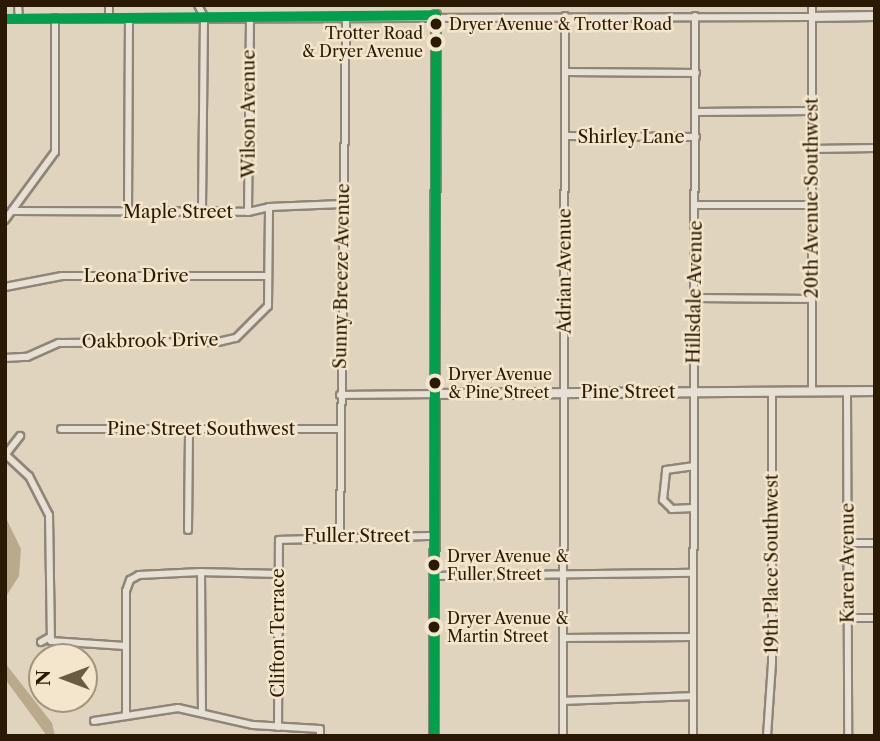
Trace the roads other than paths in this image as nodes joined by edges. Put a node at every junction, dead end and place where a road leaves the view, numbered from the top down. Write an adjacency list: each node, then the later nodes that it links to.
1 (18, 5): 24 (street)
2 (109, 5): 21 (street)
3 (198, 5): 18 (street)
4 (436, 5): 9 (street)
5 (535, 5): 11 (street)
6 (632, 5): 13 (street)
7 (723, 5): 15 (street)
8 (812, 5): 16 (street, 20th Avenue Southwest)
9 (436, 15): 10 (street); 11 (street); 53 (street)
10 (346, 16): 19 (street); 33 (street, Sunny Breeze Avenue)
11 (535, 16): 12 (street)
12 (565, 16): 13 (street); 25 (street, Adrian Avenue)
13 (632, 16): 14 (street)
14 (695, 16): 15 (street); 26 (street, Hillsdale Avenue)
15 (723, 16): 16 (street)
16 (812, 16): 17 (street); 28 (street, 20th Avenue Southwest)
17 (875, 16)
18 (204, 17): 19 (street); 22 (street); 39 (street)
19 (250, 17): 40 (street, Wilson Avenue)
20 (55, 18): 21 (street); 24 (street); 37 (street)
21 (109, 18): 22 (street)
22 (129, 18): 38 (street)
23 (5, 19): 24 (street)
24 (19, 19)
25 (566, 72): 26 (street); 29 (street, Adrian Avenue)
26 (696, 73): 27 (street, Hillsdale Avenue)
27 (696, 111): 28 (street); 30 (street, Hillsdale Avenue)
28 (812, 111): 32 (street, 20th Avenue Southwest)
29 (566, 136): 30 (street, Shirley Lane); 52 (street, Adrian Avenue)
30 (696, 137): 34 (street, Hillsdale Avenue)
31 (875, 148): 32 (street)
32 (812, 149): 35 (street, 20th Avenue Southwest)
33 (342, 204): 36 (street, Maple Street); 54 (street, Sunny Breeze Avenue)
34 (696, 205): 35 (street); 44 (street, Hillsdale Avenue)
35 (812, 205): 45 (street, 20th Avenue Southwest)
36 (269, 206): 40 (street, Maple Street); 42 (street, Oakbrook Drive)
37 (12, 211): 38 (street, Maple Street); 41 (street)
38 (128, 211): 39 (street, Maple Street)
39 (202, 212): 40 (street, Maple Street)
40 (248, 212)
41 (5, 220)
42 (268, 276): 43 (street, Leona Drive); 46 (street, Oakbrook Drive)
43 (5, 287)
44 (696, 298): 45 (street); 50 (street, Hillsdale Avenue)
45 (812, 299): 47 (street, 20th Avenue Southwest)
46 (5, 358)
47 (812, 391): 48 (street, Pine Street); 51 (street, Pine Street)
48 (847, 391): 49 (street, Pine Street); 66 (street, Karen Avenue)
49 (875, 391)
50 (694, 392): 51 (street, Pine Street); 52 (street, Pine Street); 60 (street, Hillsdale Avenue)
51 (772, 392): 90 (street, 19th Place Southwest)
52 (564, 393): 53 (street, Pine Street); 71 (street, Adrian Avenue)
53 (436, 394): 54 (street, Pine Street); 64 (street)
54 (340, 395): 57 (street, Sunny Breeze Avenue)
55 (61, 429): 56 (street, Pine Street Southwest)
56 (189, 429): 57 (street, Pine Street Southwest); 62 (street)
57 (340, 429): 63 (street, Sunny Breeze Avenue)
58 (20, 436): 59 (street)
59 (6, 454): 77 (street)
60 (693, 466): 61 (street, Hillsdale Avenue); 61 (street)
61 (693, 508): 69 (street, Hillsdale Avenue)
62 (188, 530)
63 (340, 536): 64 (street, Fuller Street); 65 (street, Fuller Street)
64 (435, 536): 72 (street)
65 (279, 540): 70 (street, Clifton Terrace)
66 (848, 543): 67 (street); 73 (street, Karen Avenue)
67 (875, 543)
68 (201, 572): 70 (street); 79 (street); 82 (street)
69 (693, 573): 71 (street); 75 (street, Hillsdale Avenue)
70 (278, 574): 85 (street, Clifton Terrace)
71 (564, 575): 72 (street); 76 (street, Adrian Avenue)
72 (435, 576): 87 (street)
73 (848, 618): 74 (street); 91 (street, Karen Avenue)
74 (875, 618)
75 (693, 637): 76 (street); 80 (street, Hillsdale Avenue)
76 (564, 639): 81 (street, Adrian Avenue)
77 (52, 640): 78 (street); 79 (street)
78 (41, 642)
79 (125, 646): 83 (street)
80 (693, 696): 81 (street); 89 (street, Hillsdale Avenue)
81 (564, 701): 88 (street, Adrian Avenue)
82 (202, 710): 83 (street); 85 (street)
83 (126, 715): 84 (street)
84 (94, 721)
85 (278, 727): 86 (street)
86 (320, 732)
87 (434, 736)
88 (563, 736)
89 (693, 736)
90 (767, 736)
91 (848, 736)

